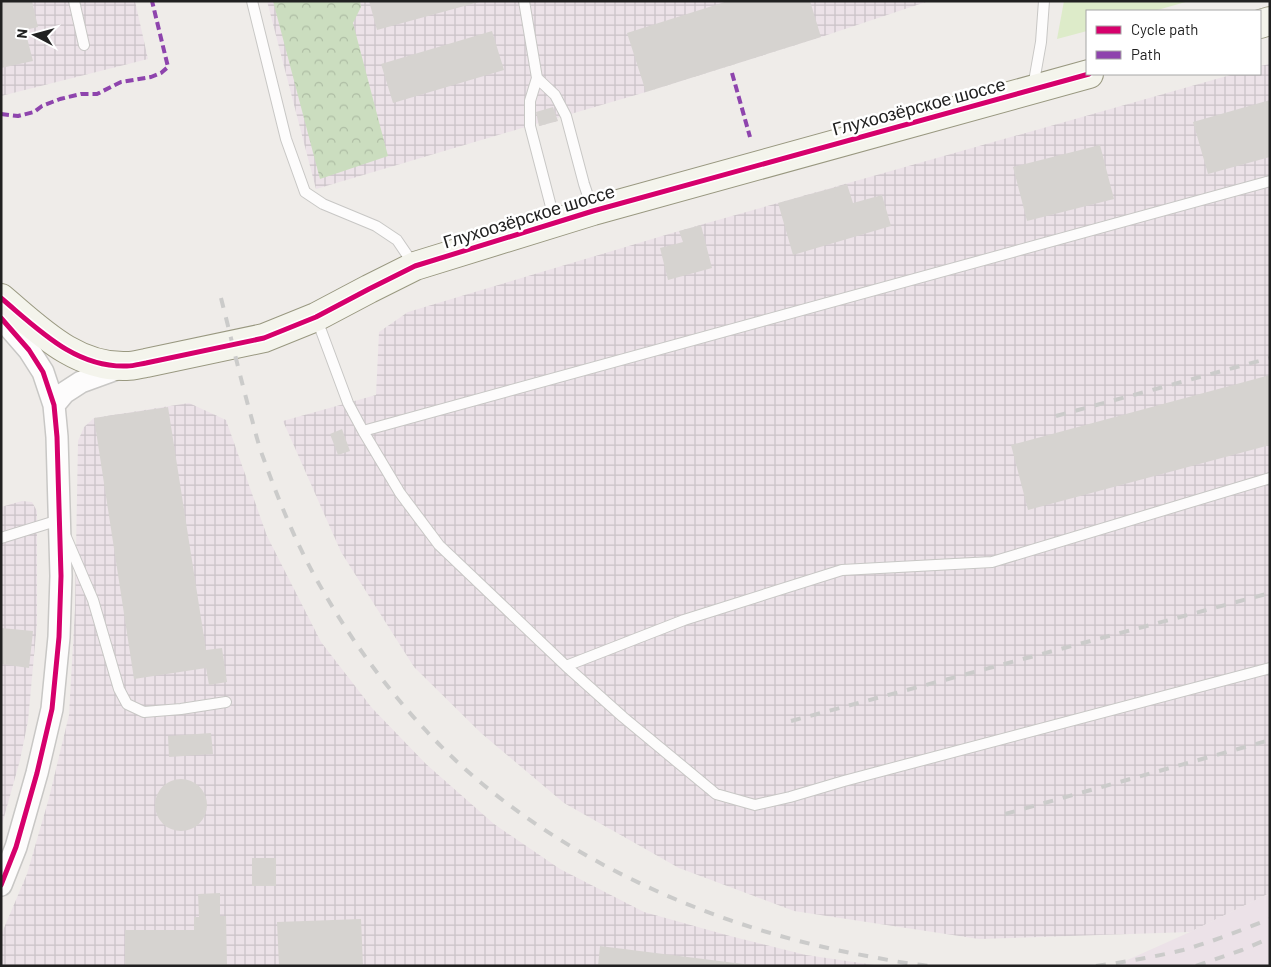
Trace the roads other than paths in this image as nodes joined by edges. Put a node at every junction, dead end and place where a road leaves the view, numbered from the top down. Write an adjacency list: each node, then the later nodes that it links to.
1 (74, 1): 5 (lane)
2 (252, 1): 12 (lane)
3 (524, 1): 7 (lane)
4 (1045, 2): 8 (lane)
5 (84, 46)
6 (1086, 75): 8 (street, Глухоозёрское шоссе)
7 (538, 78): 10 (lane); 11 (lane)
8 (1032, 90): 10 (street, Глухоозёрское шоссе)
9 (1270, 181): 19 (lane)
10 (593, 212): 11 (street, Глухоозёрское шоссе)
11 (555, 223): 12 (street, Глухоозёрское шоссе)
12 (415, 266): 14 (street, Глухоозёрское шоссе)
13 (1, 298): 17 (street, Глухоозёрское шоссе)
14 (316, 317): 17 (street, Глухоозёрское шоссе); 19 (lane)
15 (1, 318): 18 (street)
16 (1, 336): 18 (street)
17 (126, 366): 18 (street)
18 (54, 405): 21 (street)
19 (363, 431): 23 (lane)
20 (1270, 478): 23 (lane)
21 (59, 520): 22 (lane); 25 (lane); 26 (street)
22 (1, 538)
23 (566, 666): 24 (lane)
24 (1270, 668)
25 (226, 702)
26 (1, 885)

